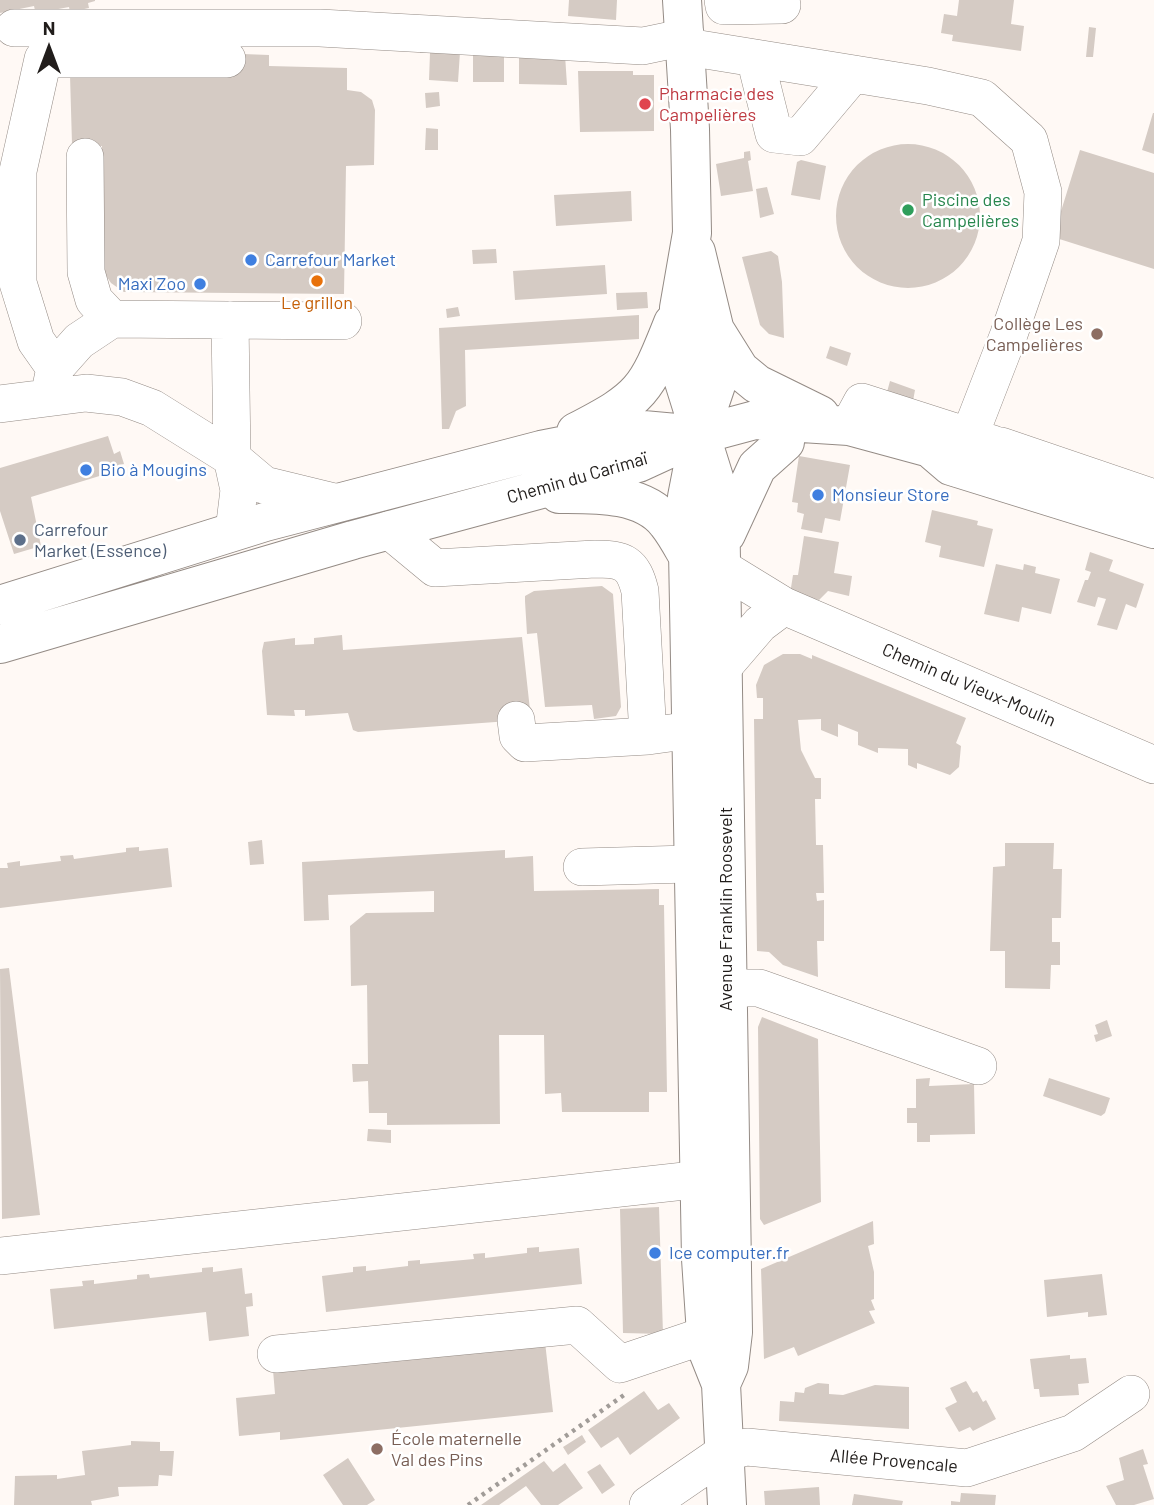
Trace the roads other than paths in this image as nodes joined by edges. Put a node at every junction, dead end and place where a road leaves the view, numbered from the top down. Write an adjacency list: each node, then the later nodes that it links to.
1 (723, 0): 2 (street)
2 (782, 5)
3 (14, 28): 4 (street)
4 (685, 28): 5 (street); 9 (main road)
5 (755, 58): 7 (street); 7 (street)
6 (227, 59): 15 (street)
7 (853, 74): 22 (street)
8 (85, 157): 11 (street)
9 (692, 233): 10 (main road, Avenue Franklin Roosevelt); 14 (main road, Avenue Franklin Roosevelt)
10 (679, 308): 18 (main road, Avenue Franklin Roosevelt); 20 (main road)
11 (112, 319): 12 (street); 15 (street)
12 (230, 320): 13 (street); 21 (street)
13 (343, 321)
14 (714, 327): 17 (main road); 18 (main road, Avenue Franklin Roosevelt)
15 (52, 383): 16 (street); 21 (street)
16 (0, 404)
17 (849, 426): 18 (main road); 22 (main road)
18 (699, 435): 19 (main road); 20 (main road, Chemin du Carimaï); 23 (main road, Chemin du Carimaï); 28 (main road, Avenue Franklin Roosevelt)
19 (785, 442): 22 (main road); 28 (main road)
20 (541, 450): 25 (main road, Chemin du Carimaï)
21 (232, 458): 25 (street); 25 (street)
22 (973, 458): 24 (street); 26 (main road)
23 (515, 495): 27 (main road, Chemin du Carimaï); 28 (main road)
24 (1154, 498)
25 (254, 513): 29 (street); 30 (main road, Chemin du Carimaï)
26 (1154, 528)
27 (389, 530): 29 (main road, Chemin du Carimaï); 36 (street)
28 (711, 557): 31 (street, Chemin du Vieux-Moulin); 33 (main road, Avenue Franklin Roosevelt)
29 (280, 563): 32 (main road, Chemin du Carimaï)
30 (0, 605)
31 (784, 606): 33 (street); 37 (street, Chemin du Vieux-Moulin)
32 (0, 644)
33 (708, 667): 35 (main road, Avenue Franklin Roosevelt); 38 (main road, Avenue Franklin Roosevelt)
34 (516, 720): 36 (street)
35 (692, 730): 36 (street); 38 (main road, Avenue Franklin Roosevelt)
36 (648, 736)
37 (1154, 765)
38 (710, 863): 39 (street); 40 (main road, Avenue Franklin Roosevelt)
39 (582, 867)
40 (711, 988): 41 (street); 42 (main road, Avenue Franklin Roosevelt)
41 (978, 1066)
42 (716, 1178): 43 (street); 44 (main road, Avenue Franklin Roosevelt)
43 (0, 1256)
44 (719, 1334): 45 (street); 47 (main road, Avenue Franklin Roosevelt)
45 (276, 1354)
46 (1131, 1394): 47 (street, Allée Provencale)
47 (725, 1452): 48 (street); 49 (main road, Avenue Franklin Roosevelt)
48 (648, 1505)
49 (727, 1505)

